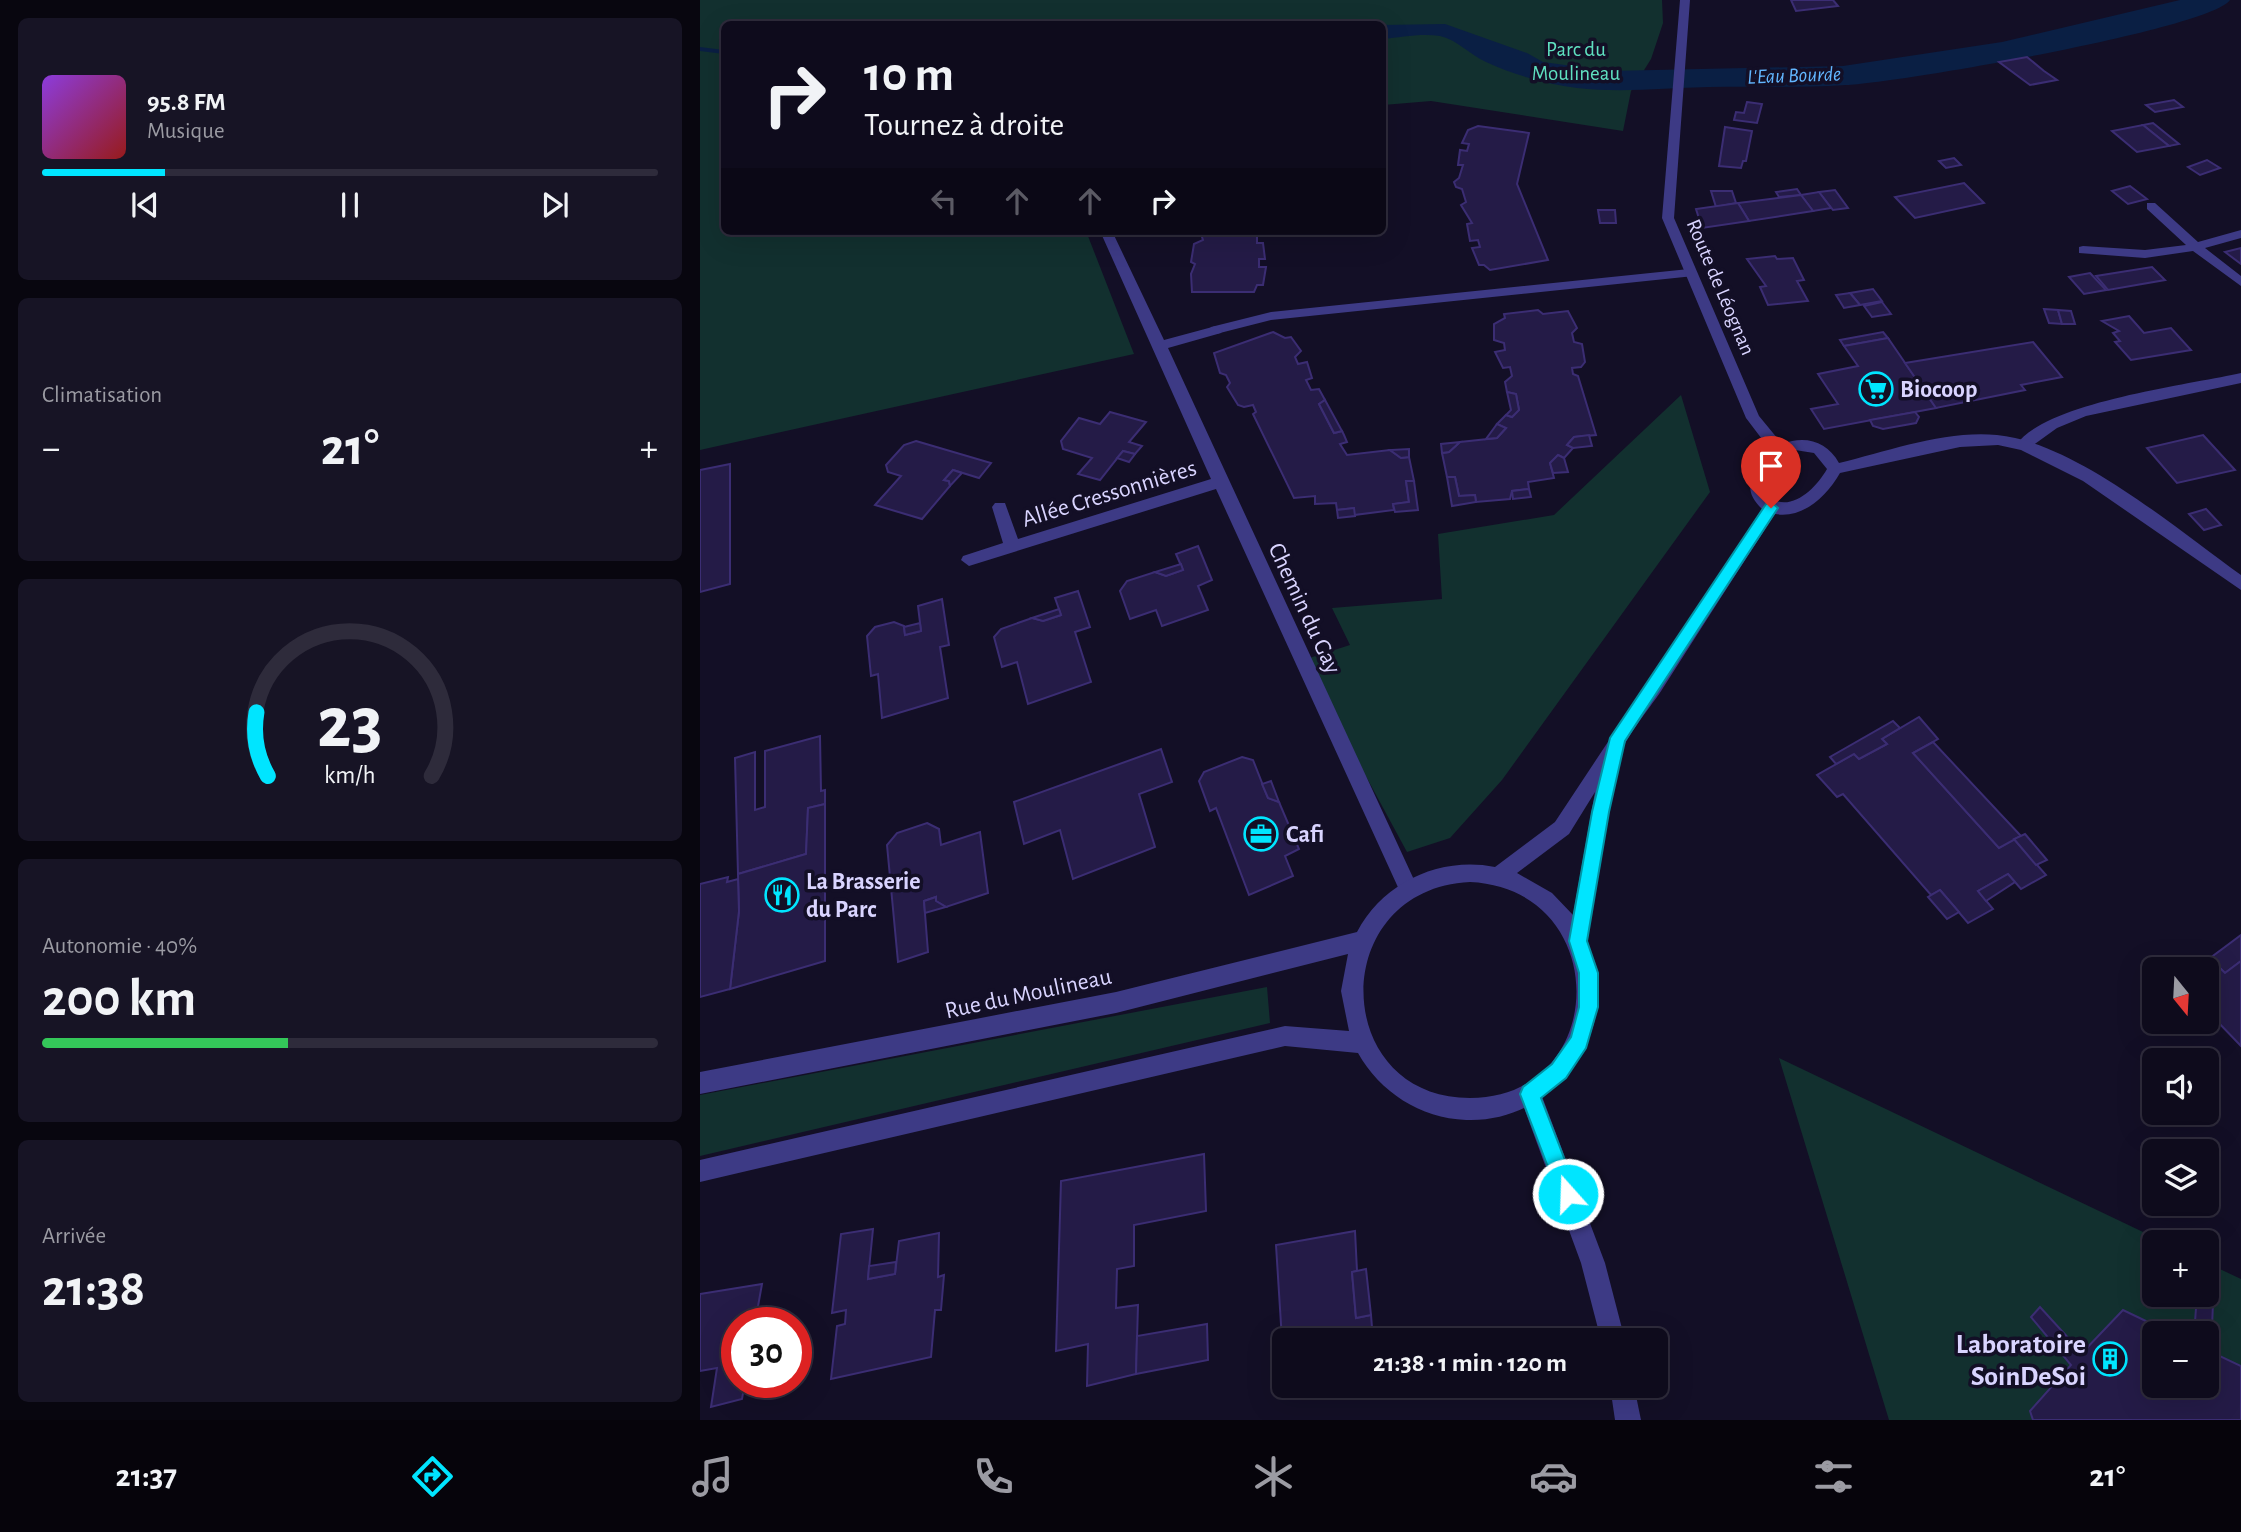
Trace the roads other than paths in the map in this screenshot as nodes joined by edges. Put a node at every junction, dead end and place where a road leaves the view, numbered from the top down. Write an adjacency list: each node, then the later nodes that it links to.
1 (1685, 0): 7 (street, Route de Léognan)
2 (2151, 206): 5 (street)
3 (2241, 234): 5 (street)
4 (1108, 235): 9 (street, Chemin du Gay)
5 (2197, 248): 6 (street); 8 (street)
6 (2083, 250)
7 (1689, 273): 9 (street); 12 (street, Route de Léognan)
8 (2241, 282)
9 (1160, 346): 14 (street, Chemin du Gay)
10 (2241, 378): 11 (street)
11 (2023, 444): 13 (street); 19 (street)
12 (1779, 451): 13 (street); 16 (street)
13 (1835, 469): 16 (street)
14 (1220, 482): 17 (street, Allée Cressonnières); 22 (street, Chemin du Gay)
15 (1000, 508): 17 (street, Allée Cressonnières)
16 (1771, 508): 20 (street)
17 (1012, 546): 18 (street, Allée Cressonnières)
18 (969, 560)
19 (2241, 584)
20 (1618, 738): 21 (street); 24 (street)
21 (1498, 876): 22 (street); 24 (street)
22 (1409, 890): 23 (street)
23 (1363, 940): 25 (street); 26 (street, Rue du Moulineau)
24 (1578, 941): 27 (street)
25 (1361, 1044): 27 (street); 28 (street)
26 (700, 1083)
27 (1530, 1094): 29 (street)
28 (700, 1171)
29 (1610, 1328)
30 (1624, 1398): 31 (street)
31 (1628, 1420)

